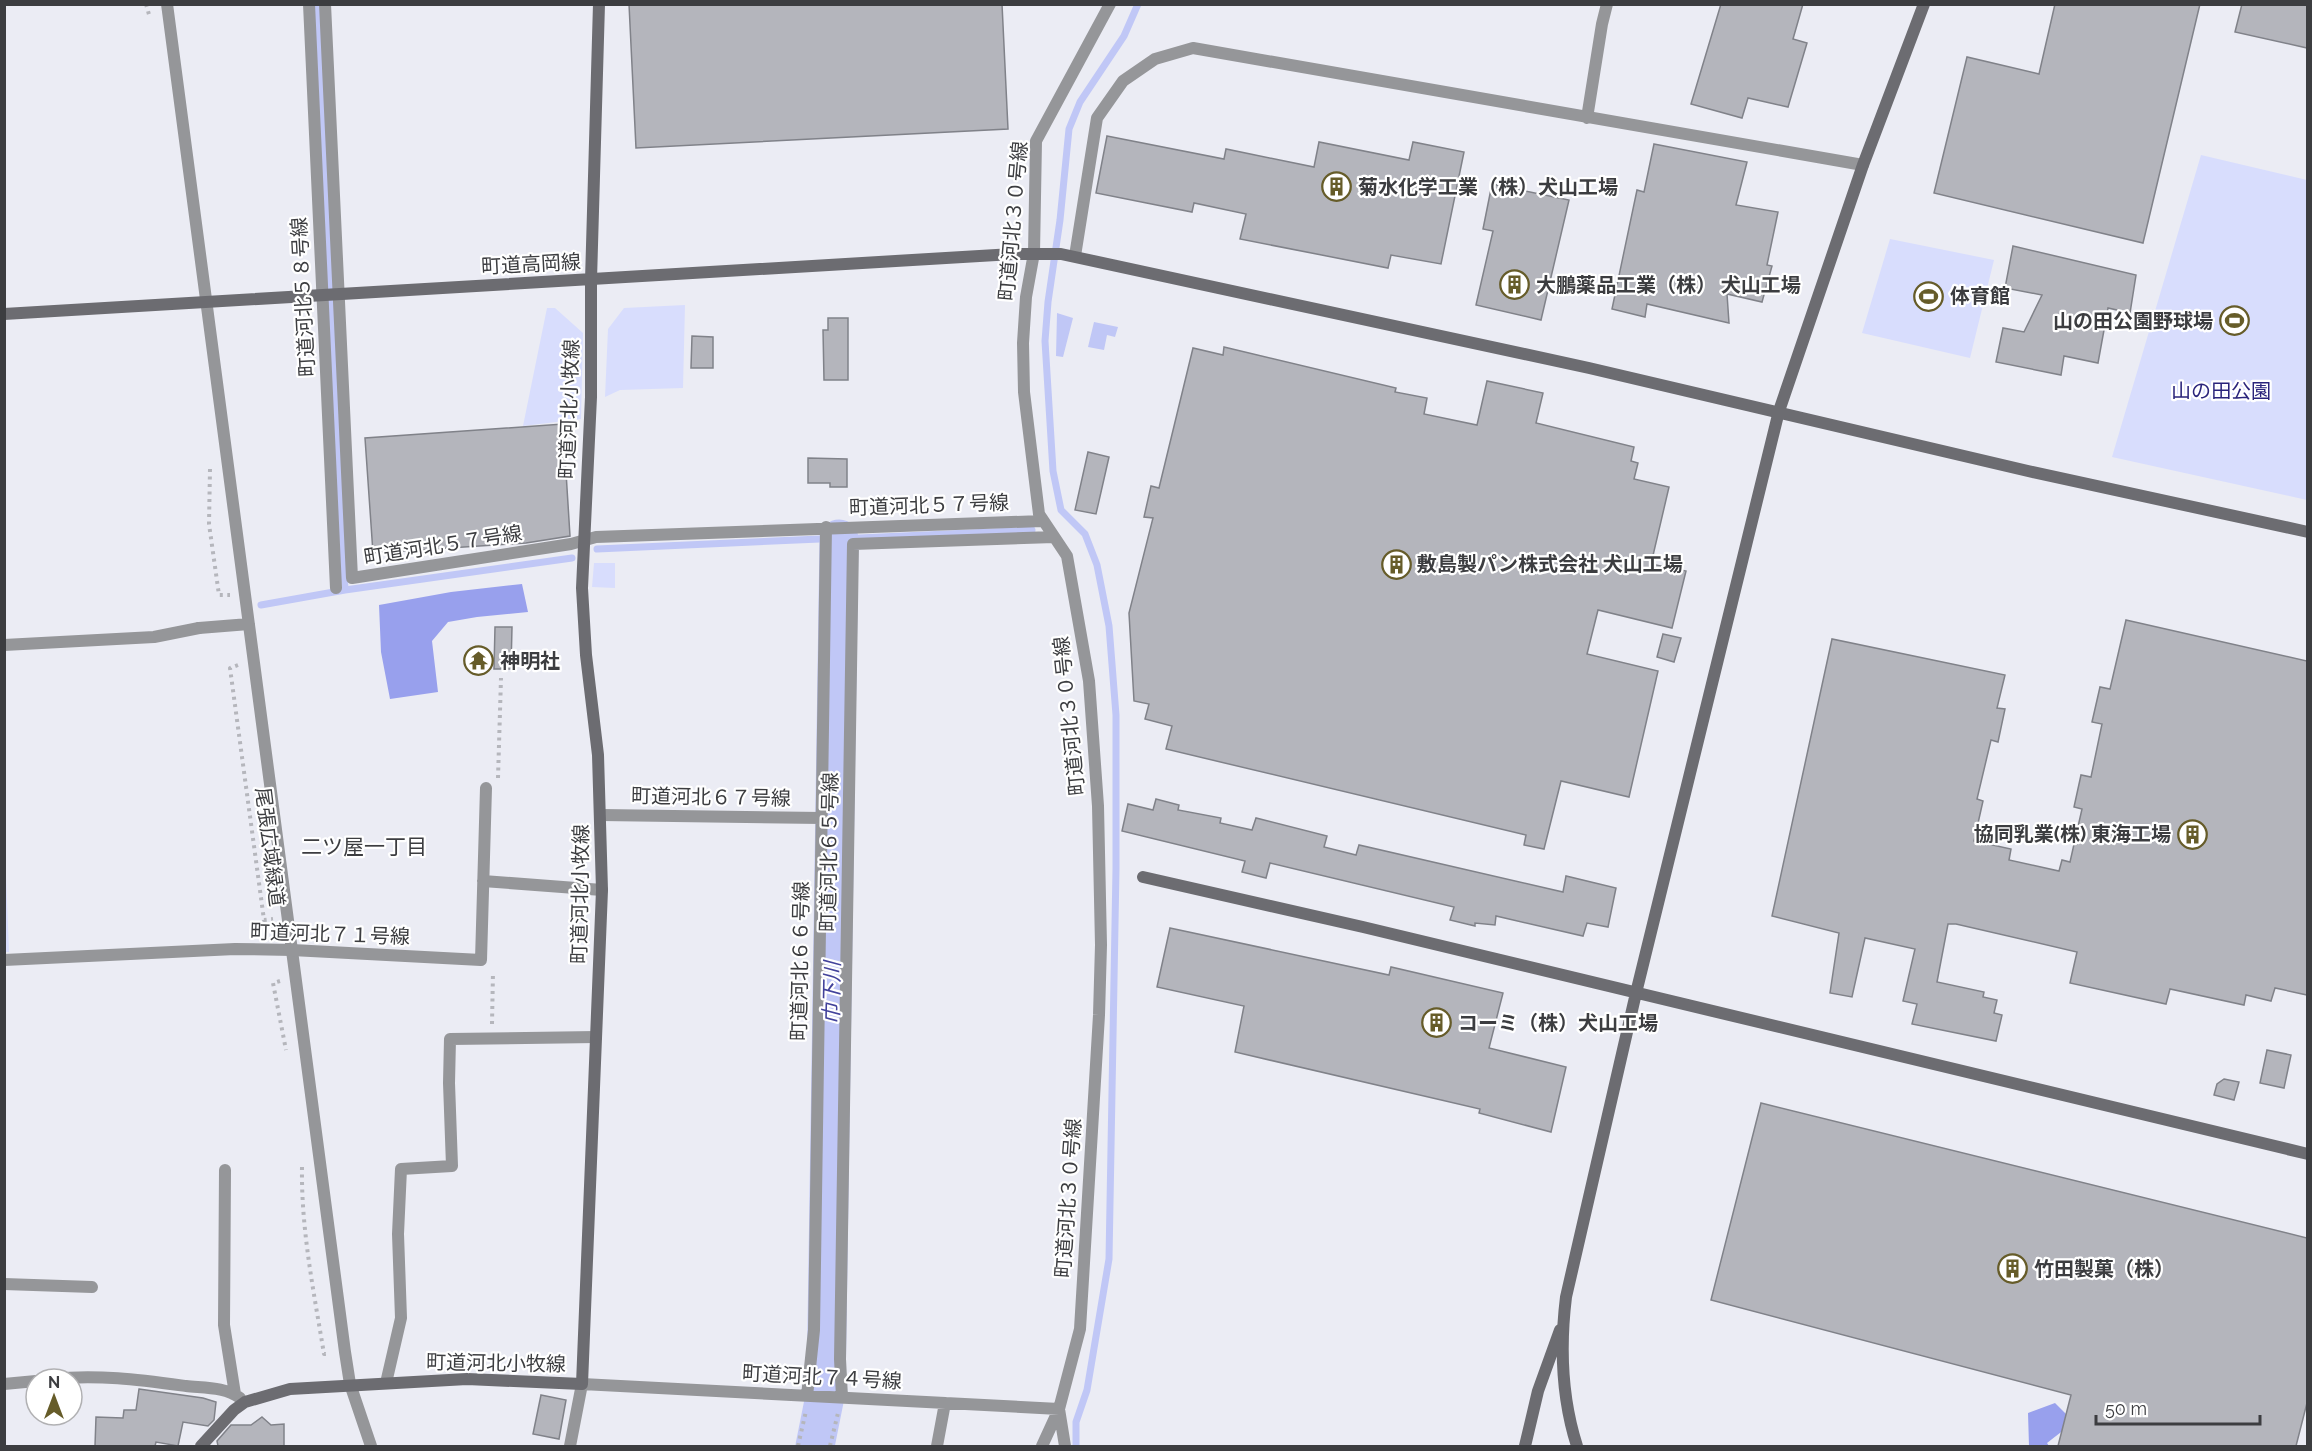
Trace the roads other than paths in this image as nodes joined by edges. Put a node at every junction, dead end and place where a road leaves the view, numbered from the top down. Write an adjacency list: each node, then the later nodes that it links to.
1 (167, 4): 15 (street)
2 (309, 4): 14 (street, 町道河北５８号線)
3 (325, 4): 13 (street, 町道河北５７号線)
4 (599, 4): 12 (street, 町道河北小牧線)
5 (1110, 4): 10 (street, 町道河北３０号線)
6 (1607, 4): 8 (street)
7 (1919, 8): 9 (street)
8 (1587, 118): 9 (street); 11 (street)
9 (1863, 165): 17 (street)
10 (1034, 253): 11 (street, 町道高岡線); 12 (street, 町道高岡線); 18 (street, 町道河北３０号線)
11 (1075, 256): 17 (street, 町道高岡線)
12 (591, 280): 13 (street, 町道高岡線); 22 (street, 町道河北小牧線)
13 (338, 295): 14 (street, 町道高岡線); 22 (street, 町道河北５７号線)
14 (322, 296): 15 (street, 町道高岡線); 23 (street, 町道河北５８号線)
15 (207, 303): 16 (street, 町道高岡線); 24 (street)
16 (4, 314)
17 (1779, 411): 19 (street, 町道高岡線); 34 (street)
18 (1042, 521): 20 (street, 町道河北５７号線); 21 (street, 町道河北３０号線)
19 (2307, 532)
20 (826, 535): 22 (street, 町道河北５７号線); 28 (street, 町道河北６６号線)
21 (1053, 537): 48 (street, 町道河北６５号線); 51 (street, 町道河北３０号線)
22 (583, 541): 27 (street, 町道河北小牧線)
23 (336, 588)
24 (249, 624): 25 (street); 32 (street)
25 (4, 645)
26 (486, 788): 30 (street, 町道河北７１号線)
27 (601, 815): 28 (street, 町道河北６７号線); 31 (street, 町道河北小牧線)
28 (822, 818): 47 (street, 町道河北６６号線)
29 (1143, 877): 34 (street)
30 (483, 881): 31 (street); 32 (street, 町道河北７１号線)
31 (602, 890): 35 (street, 町道河北小牧線)
32 (292, 950): 33 (street, 町道河北７１号線); 45 (street)
33 (4, 960)
34 (1636, 993): 36 (street); 40 (street)
35 (596, 1037): 43 (street); 46 (street, 町道河北小牧線)
36 (2307, 1154)
37 (225, 1170): 49 (street)
38 (4, 1284): 39 (street)
39 (92, 1287)
40 (1563, 1323): 58 (street); 59 (street)
41 (84, 1376): 49 (street)
42 (24, 1382): 44 (street)
43 (386, 1383): 45 (street, 町道河北小牧線); 46 (street, 町道河北小牧線)
44 (4, 1384)
45 (350, 1384): 49 (street, 町道河北小牧線); 53 (street)
46 (582, 1384): 47 (street, 町道河北７４号線); 54 (street)
47 (810, 1396): 48 (street, 町道河北７４号線)
48 (839, 1397): 50 (street, 町道河北７４号線)
49 (240, 1398): 52 (street, 町道河北小牧線)
50 (945, 1403): 51 (street, 町道河北７４号線); 55 (street)
51 (1059, 1409): 56 (street, 町道河北３０号線); 57 (street)
52 (201, 1446)
53 (371, 1446)
54 (570, 1446)
55 (936, 1446)
56 (1042, 1446)
57 (1065, 1446)
58 (1525, 1446)
59 (1577, 1446)

